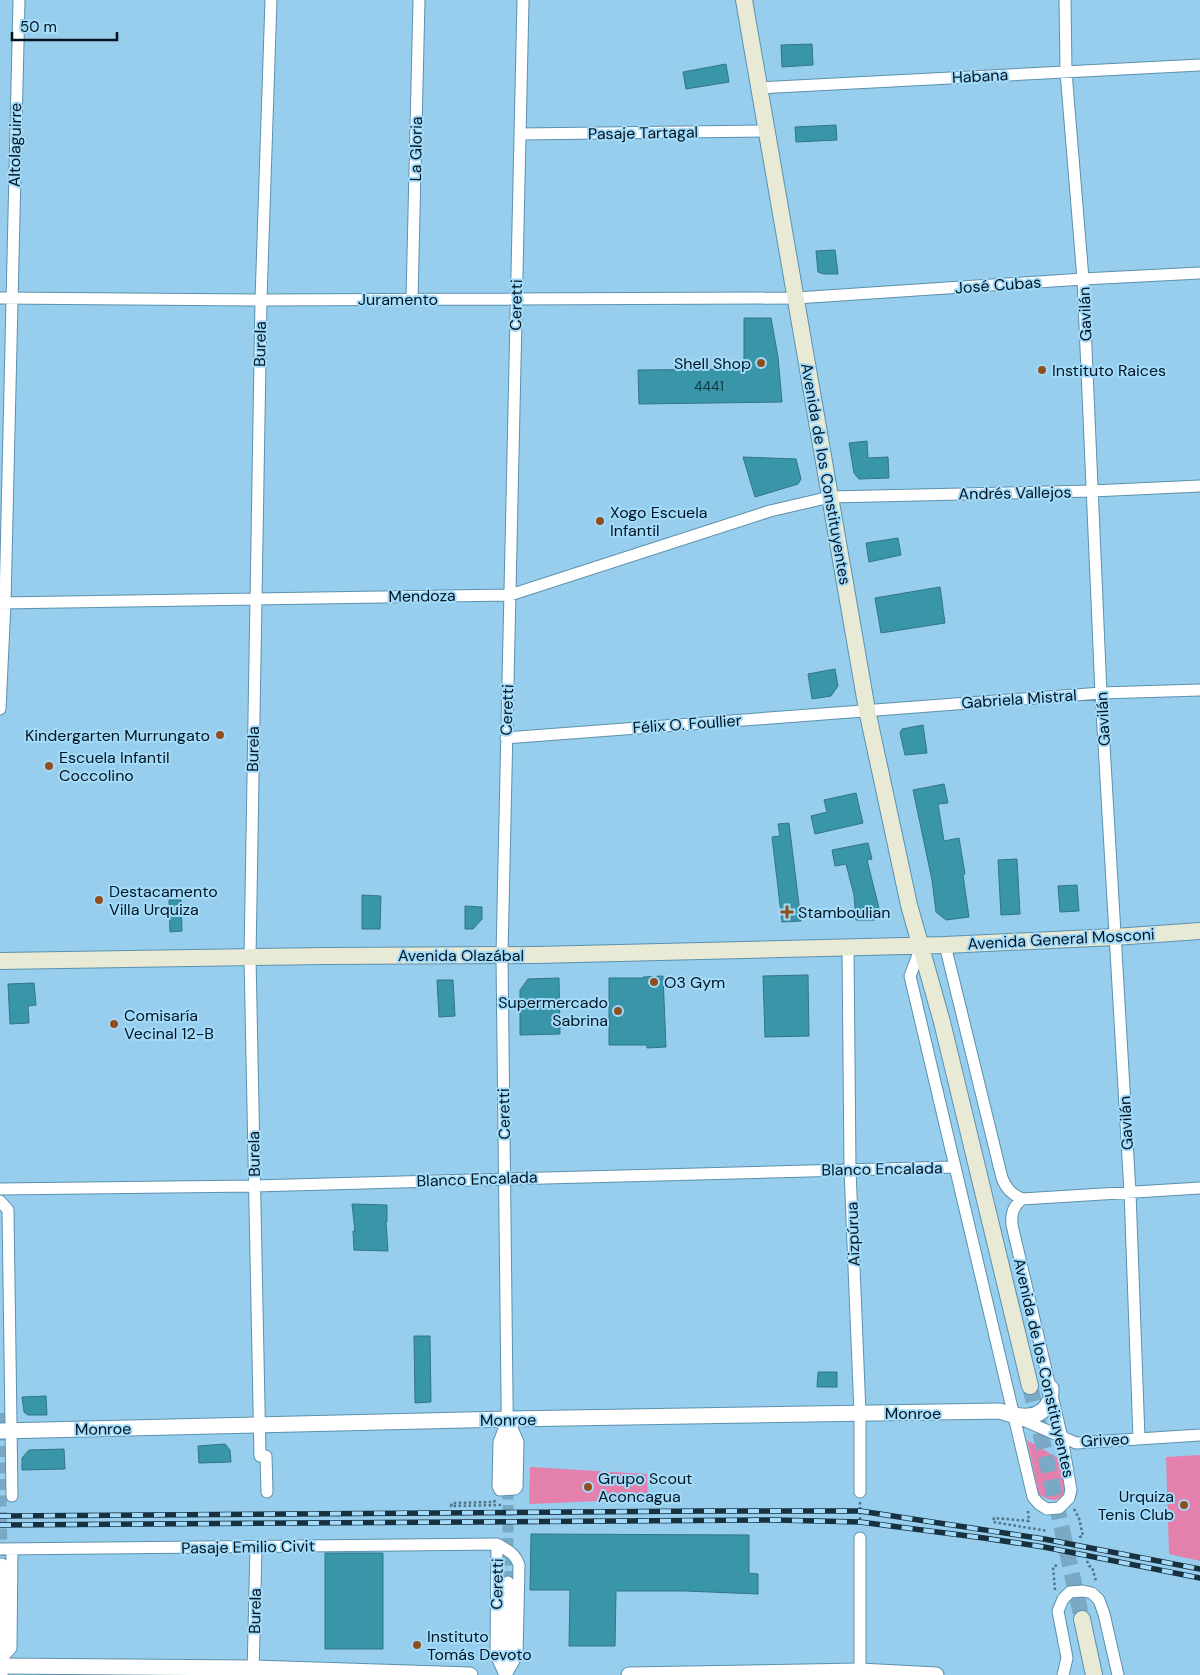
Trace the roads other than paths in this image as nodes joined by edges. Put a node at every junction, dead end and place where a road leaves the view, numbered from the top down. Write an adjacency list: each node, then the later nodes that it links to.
1 (19, 0): 14 (street, Altolaguirre)
2 (272, 0): 18 (street, Burela)
3 (419, 0): 16 (street, La Gloria)
4 (523, 0): 11 (street, Ceretti)
5 (744, 0): 9 (main road, Avenida de los Constituyentes)
6 (1065, 0): 8 (street, Gavilán)
7 (1200, 65): 8 (street, Habana)
8 (1066, 72): 9 (street, Habana); 13 (street, Gavilán)
9 (759, 88): 10 (main road, Avenida de los Constituyentes)
10 (766, 131): 11 (street, Pasaje Tartagal); 15 (main road, Avenida de los Constituyentes)
11 (520, 134): 17 (street, Ceretti)
12 (1200, 273): 13 (street, José Cubas)
13 (1083, 279): 15 (street, José Cubas); 20 (street, Gavilán)
14 (6, 298): 18 (street, Juramento); 24 (street, Altolaguirre)
15 (796, 298): 17 (street, Juramento); 21 (main road, Avenida de los Constituyentes)
16 (412, 299): 17 (street, Juramento); 18 (street, Juramento)
17 (516, 299): 22 (street, Ceretti)
18 (261, 300): 23 (street, Burela)
19 (1200, 486): 20 (street, Andrés Vallejos)
20 (1092, 491): 21 (street, Andrés Vallejos); 26 (street, Gavilán)
21 (830, 497): 22 (street, Mendoza); 28 (main road, Avenida de los Constituyentes)
22 (510, 595): 23 (street, Mendoza); 29 (street, Ceretti)
23 (255, 598): 24 (street, Mendoza); 36 (street, Burela)
24 (2, 603): 27 (street, Altolaguirre)
25 (1200, 690): 26 (street, Gabriela Mistral)
26 (1101, 693): 28 (street, Gabriela Mistral); 31 (street, Gavilán)
27 (0, 709)
28 (867, 710): 29 (street, Félix O. Foullier); 32 (main road, Avenida de los Constituyentes)
29 (506, 738): 35 (street, Ceretti)
30 (1200, 931): 31 (main road, Avenida General Mosconi)
31 (1114, 937): 33 (main road, Avenida General Mosconi); 44 (street, Gavilán)
32 (921, 945): 33 (main road, Avenida General Mosconi); 34 (main road, Avenida Olazábal); 38 (street, Avenida de los Constituyentes); 47 (main road, Avenida de los Constituyentes)
33 (945, 945): 45 (street)
34 (848, 947): 35 (main road, Avenida Olazábal); 39 (street, Aizpúrua)
35 (502, 955): 36 (main road, Avenida Olazábal); 40 (street, Ceretti)
36 (250, 957): 37 (main road, Avenida Olazábal); 41 (street, Burela)
37 (0, 961)
38 (954, 1167): 39 (street, Blanco Encalada); 50 (street, Avenida de los Constituyentes)
39 (850, 1170): 40 (street, Blanco Encalada); 49 (street, Aizpúrua)
40 (505, 1179): 41 (street, Blanco Encalada); 51 (street, Ceretti)
41 (254, 1186): 42 (street, Blanco Encalada); 52 (street, Burela)
42 (0, 1188)
43 (1200, 1188): 44 (street)
44 (1130, 1192): 45 (street); 56 (street, Gavilán)
45 (1022, 1199): 48 (street, Avenida de los Constituyentes)
46 (0, 1201): 53 (street)
47 (1030, 1386)
48 (1051, 1388): 50 (street); 55 (street, Avenida de los Constituyentes)
49 (860, 1413): 50 (street, Monroe); 51 (street, Monroe); 58 (street, Aizpúrua)
50 (1015, 1416): 55 (street, Griveo); 55 (street, Avenida de los Constituyentes)
51 (508, 1419): 51 (street, Ceretti); 52 (street, Monroe)
52 (259, 1426): 53 (street, Monroe); 57 (street, Burela)
53 (6, 1431): 59 (street)
54 (1200, 1434): 56 (street, Griveo)
55 (1062, 1438): 56 (street, Griveo)
56 (1139, 1438)
57 (266, 1492)
58 (860, 1492)
59 (12, 1496)
60 (860, 1538): 70 (street)
61 (497, 1544): 62 (street, Pasaje Emilio Civit); 72 (street, Ceretti); 72 (street, Ceretti)
62 (256, 1547): 64 (street, Pasaje Emilio Civit); 69 (street, Burela)
63 (0, 1549): 64 (street, Pasaje Emilio Civit)
64 (12, 1549): 68 (street)
65 (2, 1564): 68 (street)
66 (508, 1582): 72 (street, Ceretti)
67 (1082, 1619): 76 (main road)
68 (1, 1664): 69 (street)
69 (253, 1672): 71 (street)
70 (860, 1673): 73 (street); 74 (street)
71 (470, 1675)
72 (506, 1675)
73 (629, 1675)
74 (936, 1675)
75 (1063, 1675): 77 (street)
76 (1094, 1675)
77 (1118, 1675)

